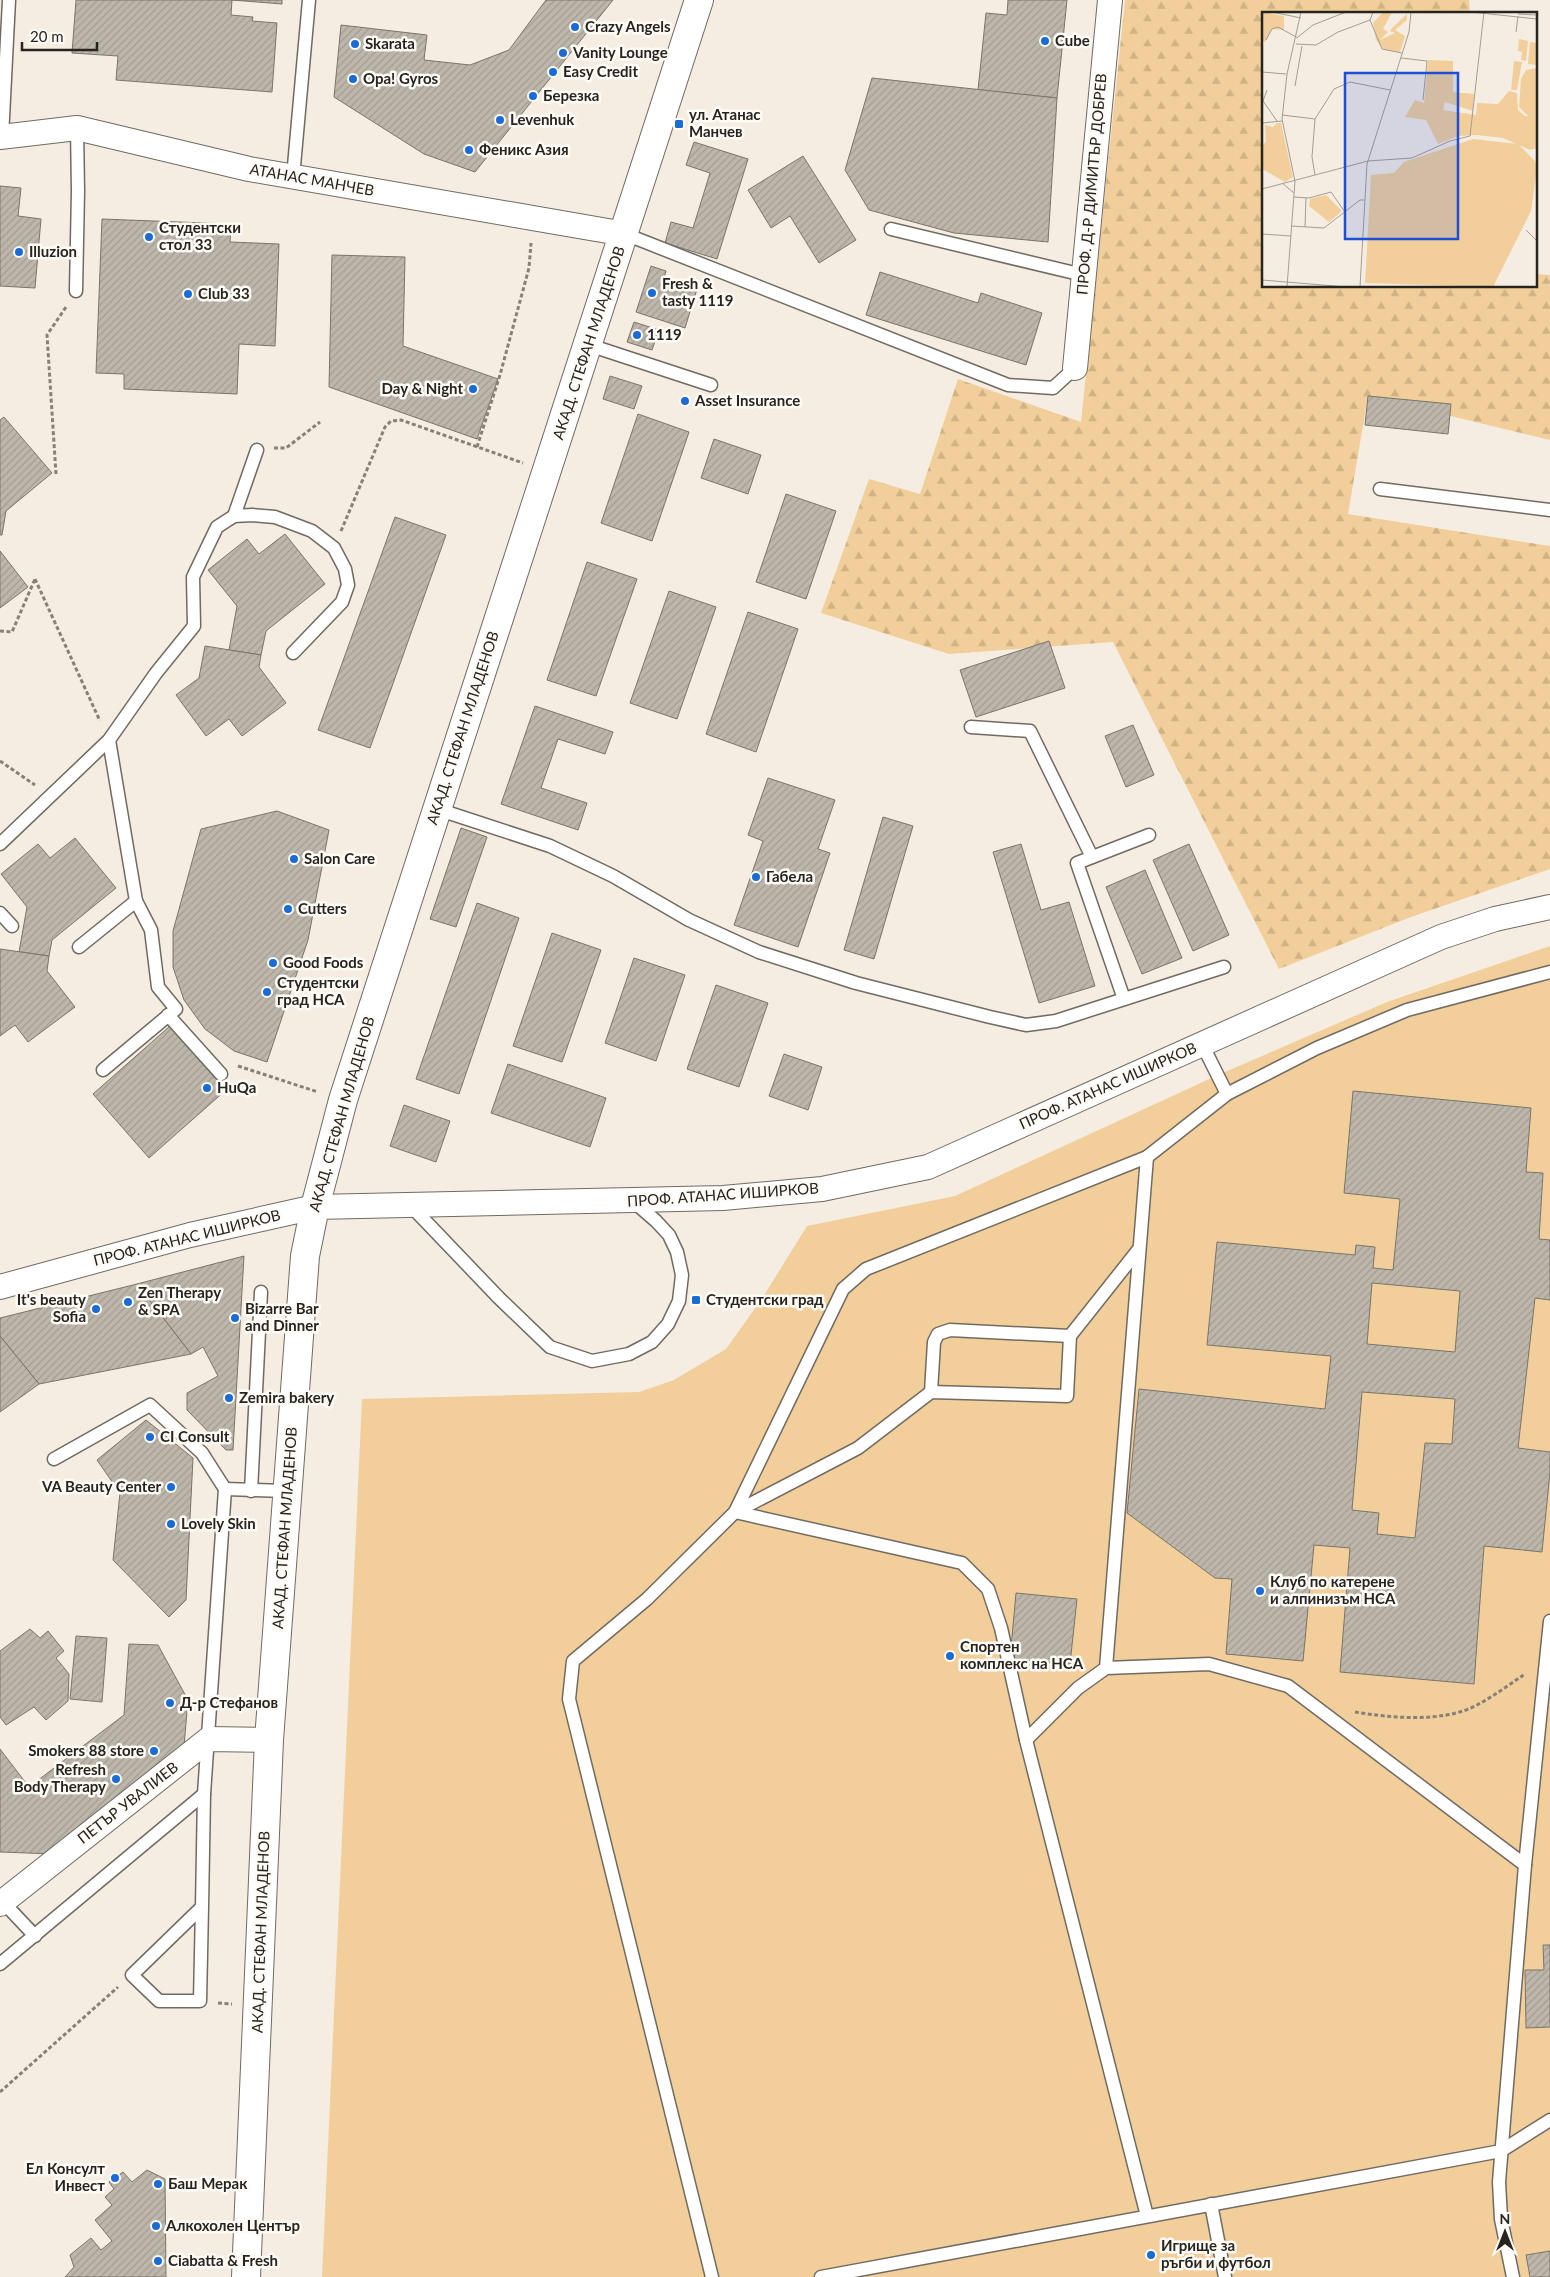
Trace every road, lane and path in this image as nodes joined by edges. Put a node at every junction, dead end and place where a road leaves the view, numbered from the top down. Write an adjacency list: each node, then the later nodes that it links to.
1 (9, 0): 6 (lane)
2 (309, 0): 7 (lane)
3 (699, 0): 10 (street, АКАД. СТЕФАН МЛАДЕНОВ)
4 (1110, 0): 11 (street, ПРОФ. Д-Р ДИМИТЪР ДОБРЕВ)
5 (76, 128): 6 (street, АТАНАС МАНЧЕВ); 7 (street, АТАНАС МАНЧЕВ); 12 (lane)
6 (1, 137)
7 (293, 178): 8 (street, АТАНАС МАНЧЕВ)
8 (532, 218): 10 (street, АТАНАС МАНЧЕВ); 17 (path)
9 (891, 229): 11 (lane)
10 (625, 234): 13 (street, АКАД. СТЕФАН МЛАДЕНОВ); 14 (lane)
11 (1083, 276): 14 (street, ПРОФ. Д-Р ДИМИТЪР ДОБРЕВ)
12 (76, 291): 20 (path)
13 (589, 344): 15 (lane); 19 (street, АКАД. СТЕФАН МЛАДЕНОВ)
14 (1075, 368)
15 (711, 385)
16 (320, 422): 18 (path)
17 (477, 447): 19 (path); 24 (path)
18 (257, 450): 23 (lane)
19 (547, 472): 31 (street, АКАД. СТЕФАН МЛАДЕНОВ)
20 (56, 474)
21 (1380, 489): 22 (lane)
22 (1550, 510)
23 (234, 516): 24 (lane); 28 (lane)
24 (334, 548): 26 (lane)
25 (0, 631): 28 (path)
26 (293, 653)
27 (970, 727): 34 (lane)
28 (109, 740): 30 (lane); 35 (lane)
29 (0, 761): 30 (path)
30 (51, 796): 33 (lane)
31 (437, 808): 42 (lane); 49 (street, АКАД. СТЕФАН МЛАДЕНОВ)
32 (1149, 835): 34 (lane)
33 (0, 844)
34 (1092, 857): 42 (lane)
35 (136, 901): 39 (lane); 43 (lane)
36 (1550, 907): 44 (street, ПРОФ. АТАНАС ИШИРКОВ)
37 (0, 913): 38 (lane)
38 (12, 926)
39 (79, 947)
40 (1224, 967): 42 (lane)
41 (1550, 972): 48 (lane)
42 (1124, 999)
43 (168, 1015): 46 (lane); 47 (lane)
44 (1202, 1044): 48 (lane); 51 (street, ПРОФ. АТАНАС ИШИРКОВ)
45 (229, 1063): 49 (path)
46 (103, 1070)
47 (221, 1074)
48 (1227, 1094): 50 (lane)
49 (343, 1100): 53 (street, АКАД. СТЕФАН МЛАДЕНОВ)
50 (1147, 1157): 54 (lane); 63 (lane)
51 (633, 1201): 52 (street, ПРОФ. АТАНАС ИШИРКОВ); 52 (lane)
52 (411, 1206): 53 (street, ПРОФ. АТАНАС ИШИРКОВ)
53 (315, 1207): 55 (street, ПРОФ. АТАНАС ИШИРКОВ); 62 (street, АКАД. СТЕФАН МЛАДЕНОВ)
54 (1139, 1250): 57 (lane); 66 (lane)
55 (0, 1287)
56 (261, 1292): 61 (lane)
57 (1070, 1336): 58 (lane); 58 (lane)
58 (931, 1392): 63 (lane)
59 (54, 1459): 60 (lane)
60 (225, 1489): 61 (lane); 68 (lane)
61 (251, 1491): 62 (lane)
62 (287, 1491): 69 (street, АКАД. СТЕФАН МЛАДЕНОВ)
63 (735, 1512): 70 (lane); 87 (lane)
64 (1550, 1621): 65 (lane)
65 (1548, 1658): 67 (path); 72 (lane)
66 (1106, 1668): 70 (lane); 72 (lane)
67 (1350, 1711)
68 (208, 1739): 69 (street); 71 (lane); 73 (street, ПЕТЪР УВАЛИЕВ)
69 (270, 1740): 79 (street, АКАД. СТЕФАН МЛАДЕНОВ)
70 (1026, 1740): 84 (lane)
71 (204, 1794): 74 (lane); 75 (lane)
72 (1525, 1865): 82 (lane)
73 (1, 1902): 75 (lane)
74 (202, 1907): 77 (lane); 78 (lane)
75 (34, 1936): 76 (lane)
76 (0, 1964)
77 (132, 1975): 78 (lane); 80 (path)
78 (200, 2002): 79 (path)
79 (258, 2007): 86 (street, АКАД. СТЕФАН МЛАДЕНОВ)
80 (0, 2092)
81 (1550, 2120): 82 (lane)
82 (1501, 2151): 83 (lane); 90 (lane)
83 (1211, 2204): 84 (lane); 89 (lane)
84 (1147, 2216): 85 (lane)
85 (881, 2272): 88 (lane)
86 (246, 2277)
87 (712, 2277)
88 (821, 2277)
89 (1225, 2277)
90 (1513, 2277)

